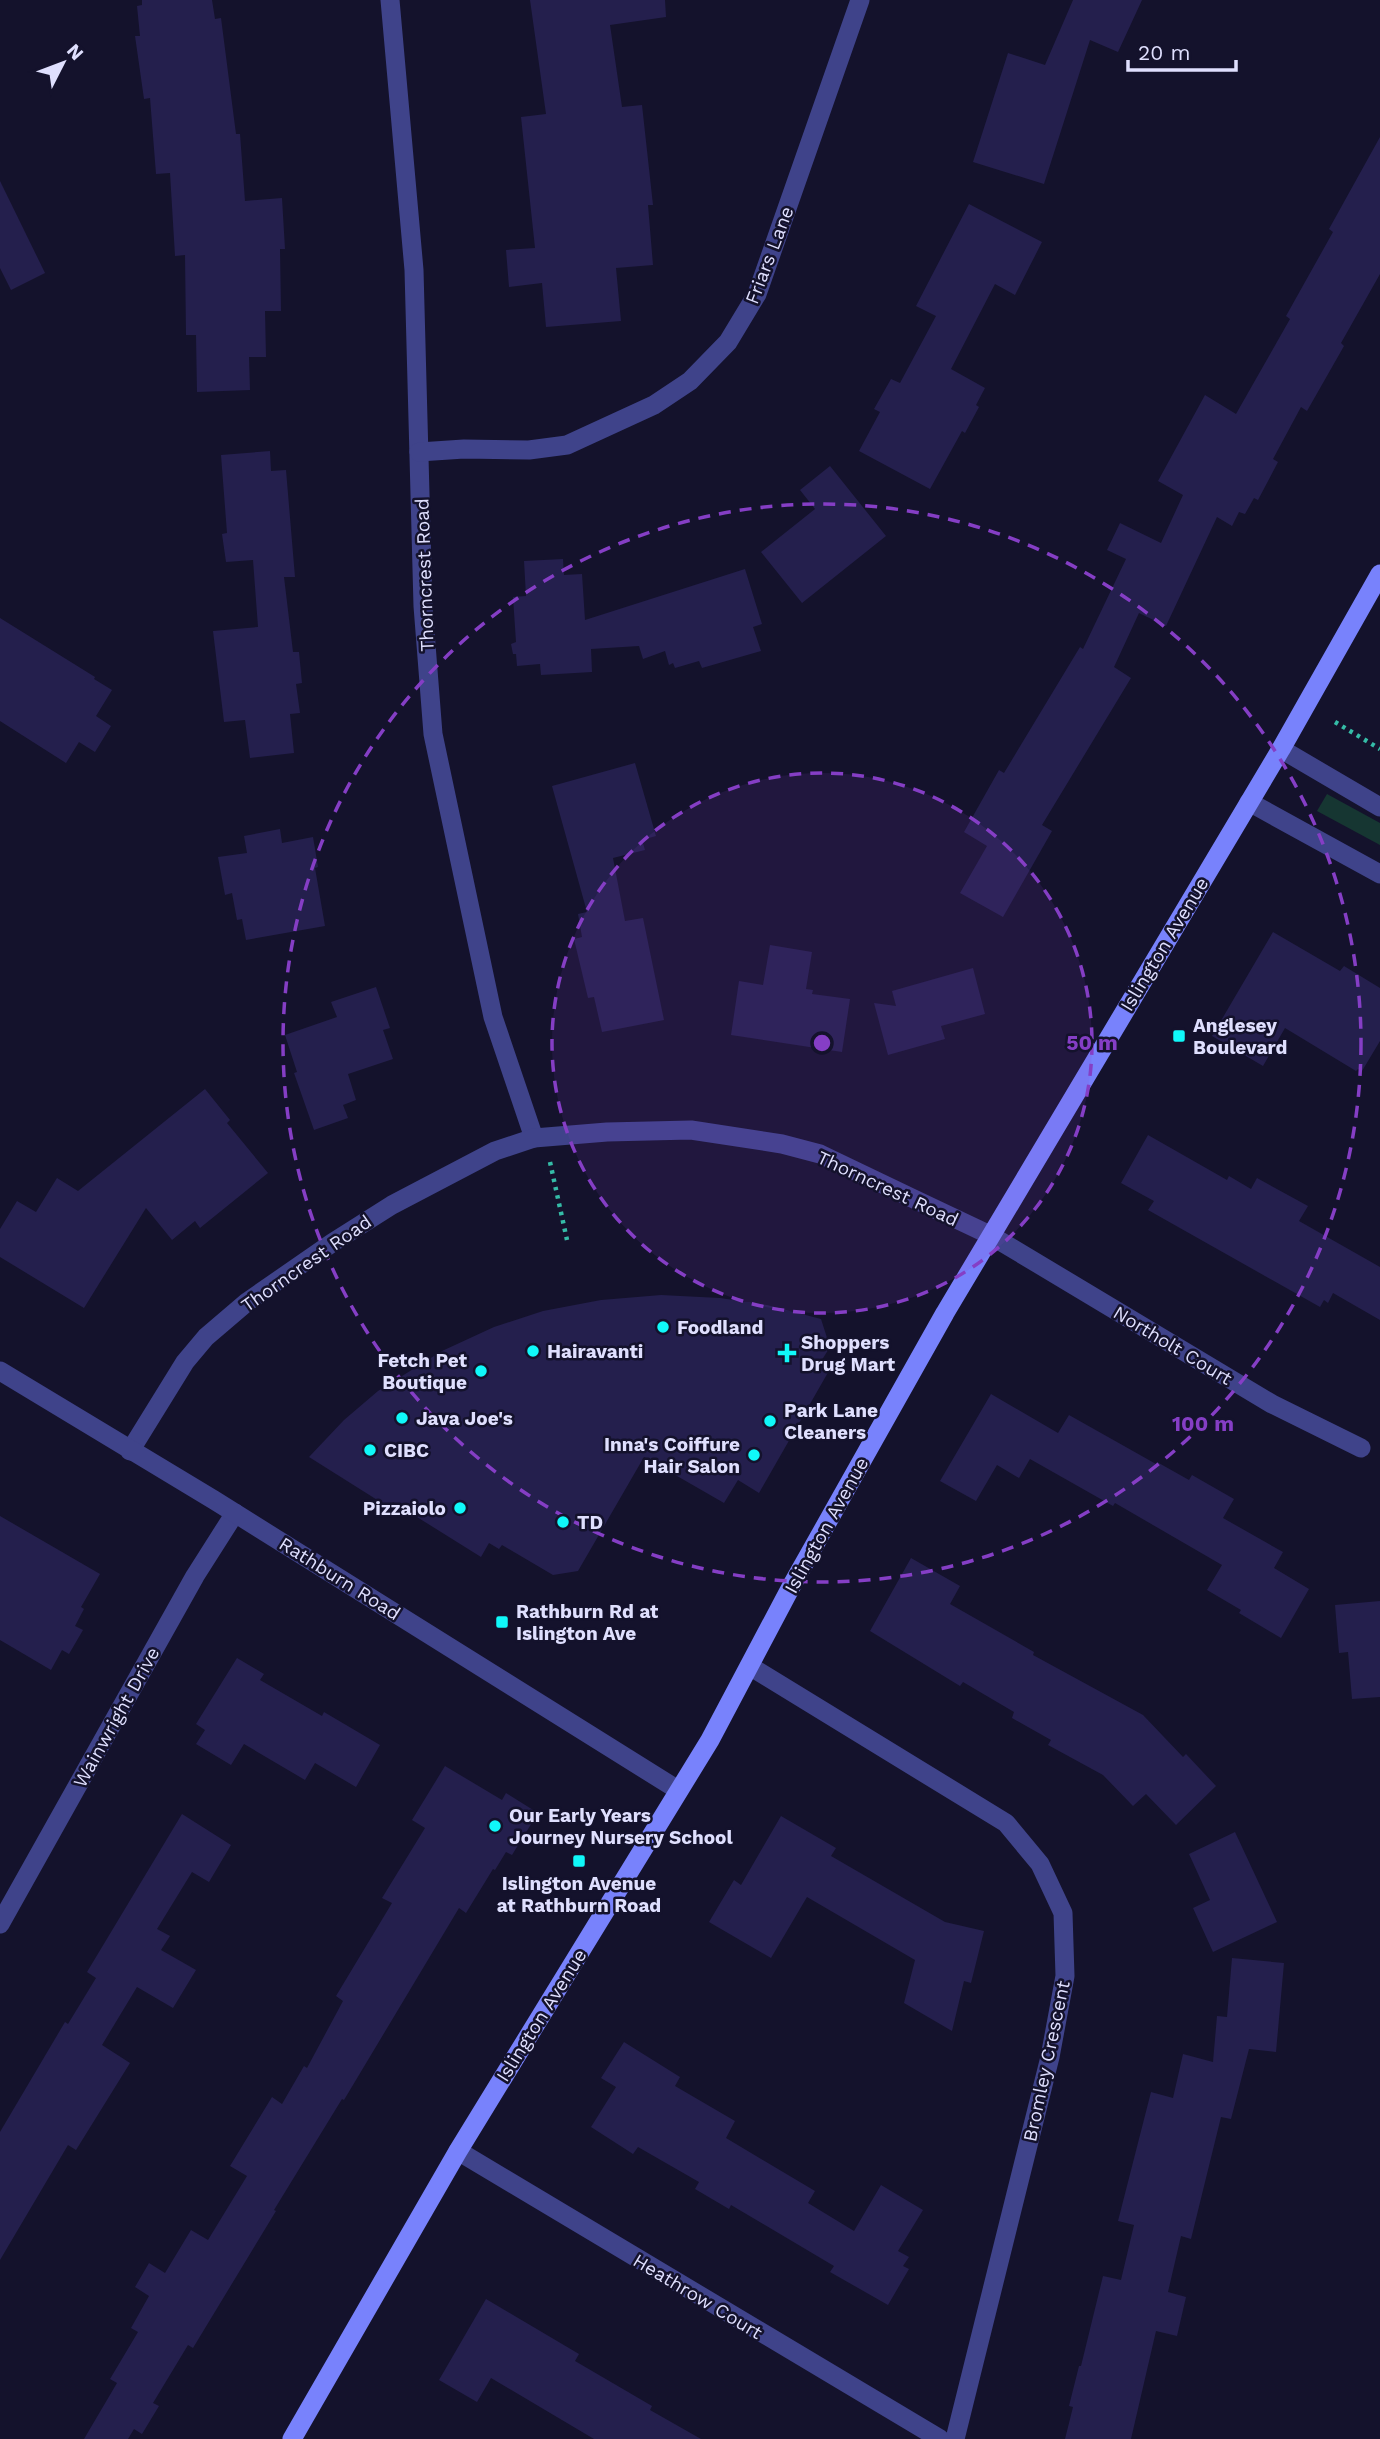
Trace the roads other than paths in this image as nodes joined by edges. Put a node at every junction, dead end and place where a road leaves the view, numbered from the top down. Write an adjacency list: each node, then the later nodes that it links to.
1 (390, 0): 3 (street, Thorncrest Road)
2 (860, 0): 3 (street, Friars Lane)
3 (419, 452): 9 (street, Thorncrest Road)
4 (1380, 574): 5 (main road, Islington Avenue)
5 (1281, 749): 6 (main road, Islington Avenue); 7 (street)
6 (1249, 802): 8 (street); 10 (main road, Islington Avenue)
7 (1380, 807)
8 (1380, 874)
9 (540, 1138): 10 (street, Thorncrest Road); 13 (street, Thorncrest Road)
10 (990, 1235): 12 (street, Northolt Court); 15 (main road, Islington Avenue)
11 (0, 1371): 13 (street, Rathburn Road)
12 (1361, 1448)
13 (130, 1451): 14 (street, Rathburn Road)
14 (235, 1513): 16 (street, Rathburn Road); 17 (street, Wainwright Drive)
15 (751, 1667): 16 (main road, Islington Avenue); 21 (street, Bromley Crescent)
16 (678, 1790): 18 (main road, Islington Avenue)
17 (0, 1924)
18 (458, 2151): 19 (main road, Islington Avenue); 20 (street, Heathrow Court)
19 (292, 2439)
20 (940, 2439)
21 (955, 2439)

